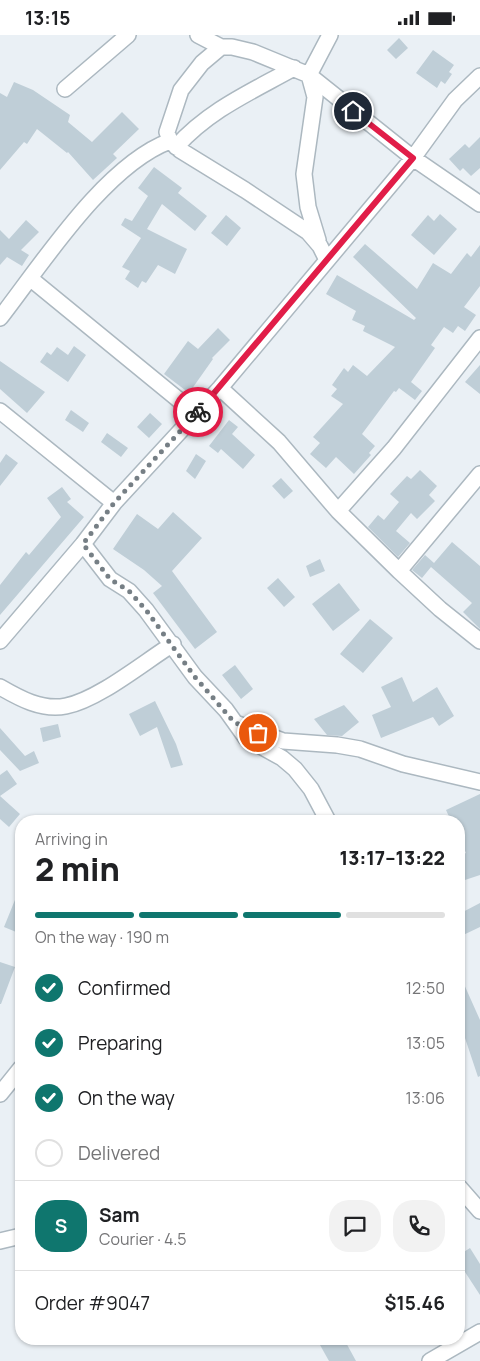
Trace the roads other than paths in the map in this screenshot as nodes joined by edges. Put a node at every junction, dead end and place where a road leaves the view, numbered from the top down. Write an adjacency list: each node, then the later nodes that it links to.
1 (128, 35): 8 (street)
2 (198, 35): 4 (street)
3 (330, 35): 6 (street)
4 (221, 47): 5 (street); 9 (street)
5 (294, 68): 6 (street); 9 (street)
6 (309, 75): 10 (street); 12 (street)
7 (480, 75): 10 (street)
8 (65, 89)
9 (173, 144): 12 (street); 14 (street)
10 (413, 158): 11 (street); 13 (street)
11 (480, 204)
12 (320, 246): 13 (street)
13 (327, 261): 17 (street)
14 (31, 279): 15 (street); 19 (street)
15 (3, 307)
16 (480, 338): 22 (street)
17 (220, 388): 19 (street); 22 (street)
18 (0, 411): 21 (street)
19 (196, 414): 21 (street)
20 (480, 474): 24 (street)
21 (114, 503): 23 (street)
22 (338, 511): 24 (street)
23 (83, 544): 25 (street); 27 (street)
24 (399, 571): 26 (street)
25 (0, 641)
26 (480, 641)
27 (173, 644): 28 (street); 29 (street)
28 (0, 687)
29 (234, 722): 30 (street); 31 (street)
30 (480, 782)
31 (325, 815)
32 (15, 1075): 33 (street)
33 (0, 1094)
34 (465, 1194): 35 (street)
35 (480, 1211)
36 (15, 1237): 37 (street)
37 (0, 1241)
38 (480, 1332): 39 (street)
39 (465, 1341)
40 (458, 1345): 41 (street)
41 (430, 1361)

